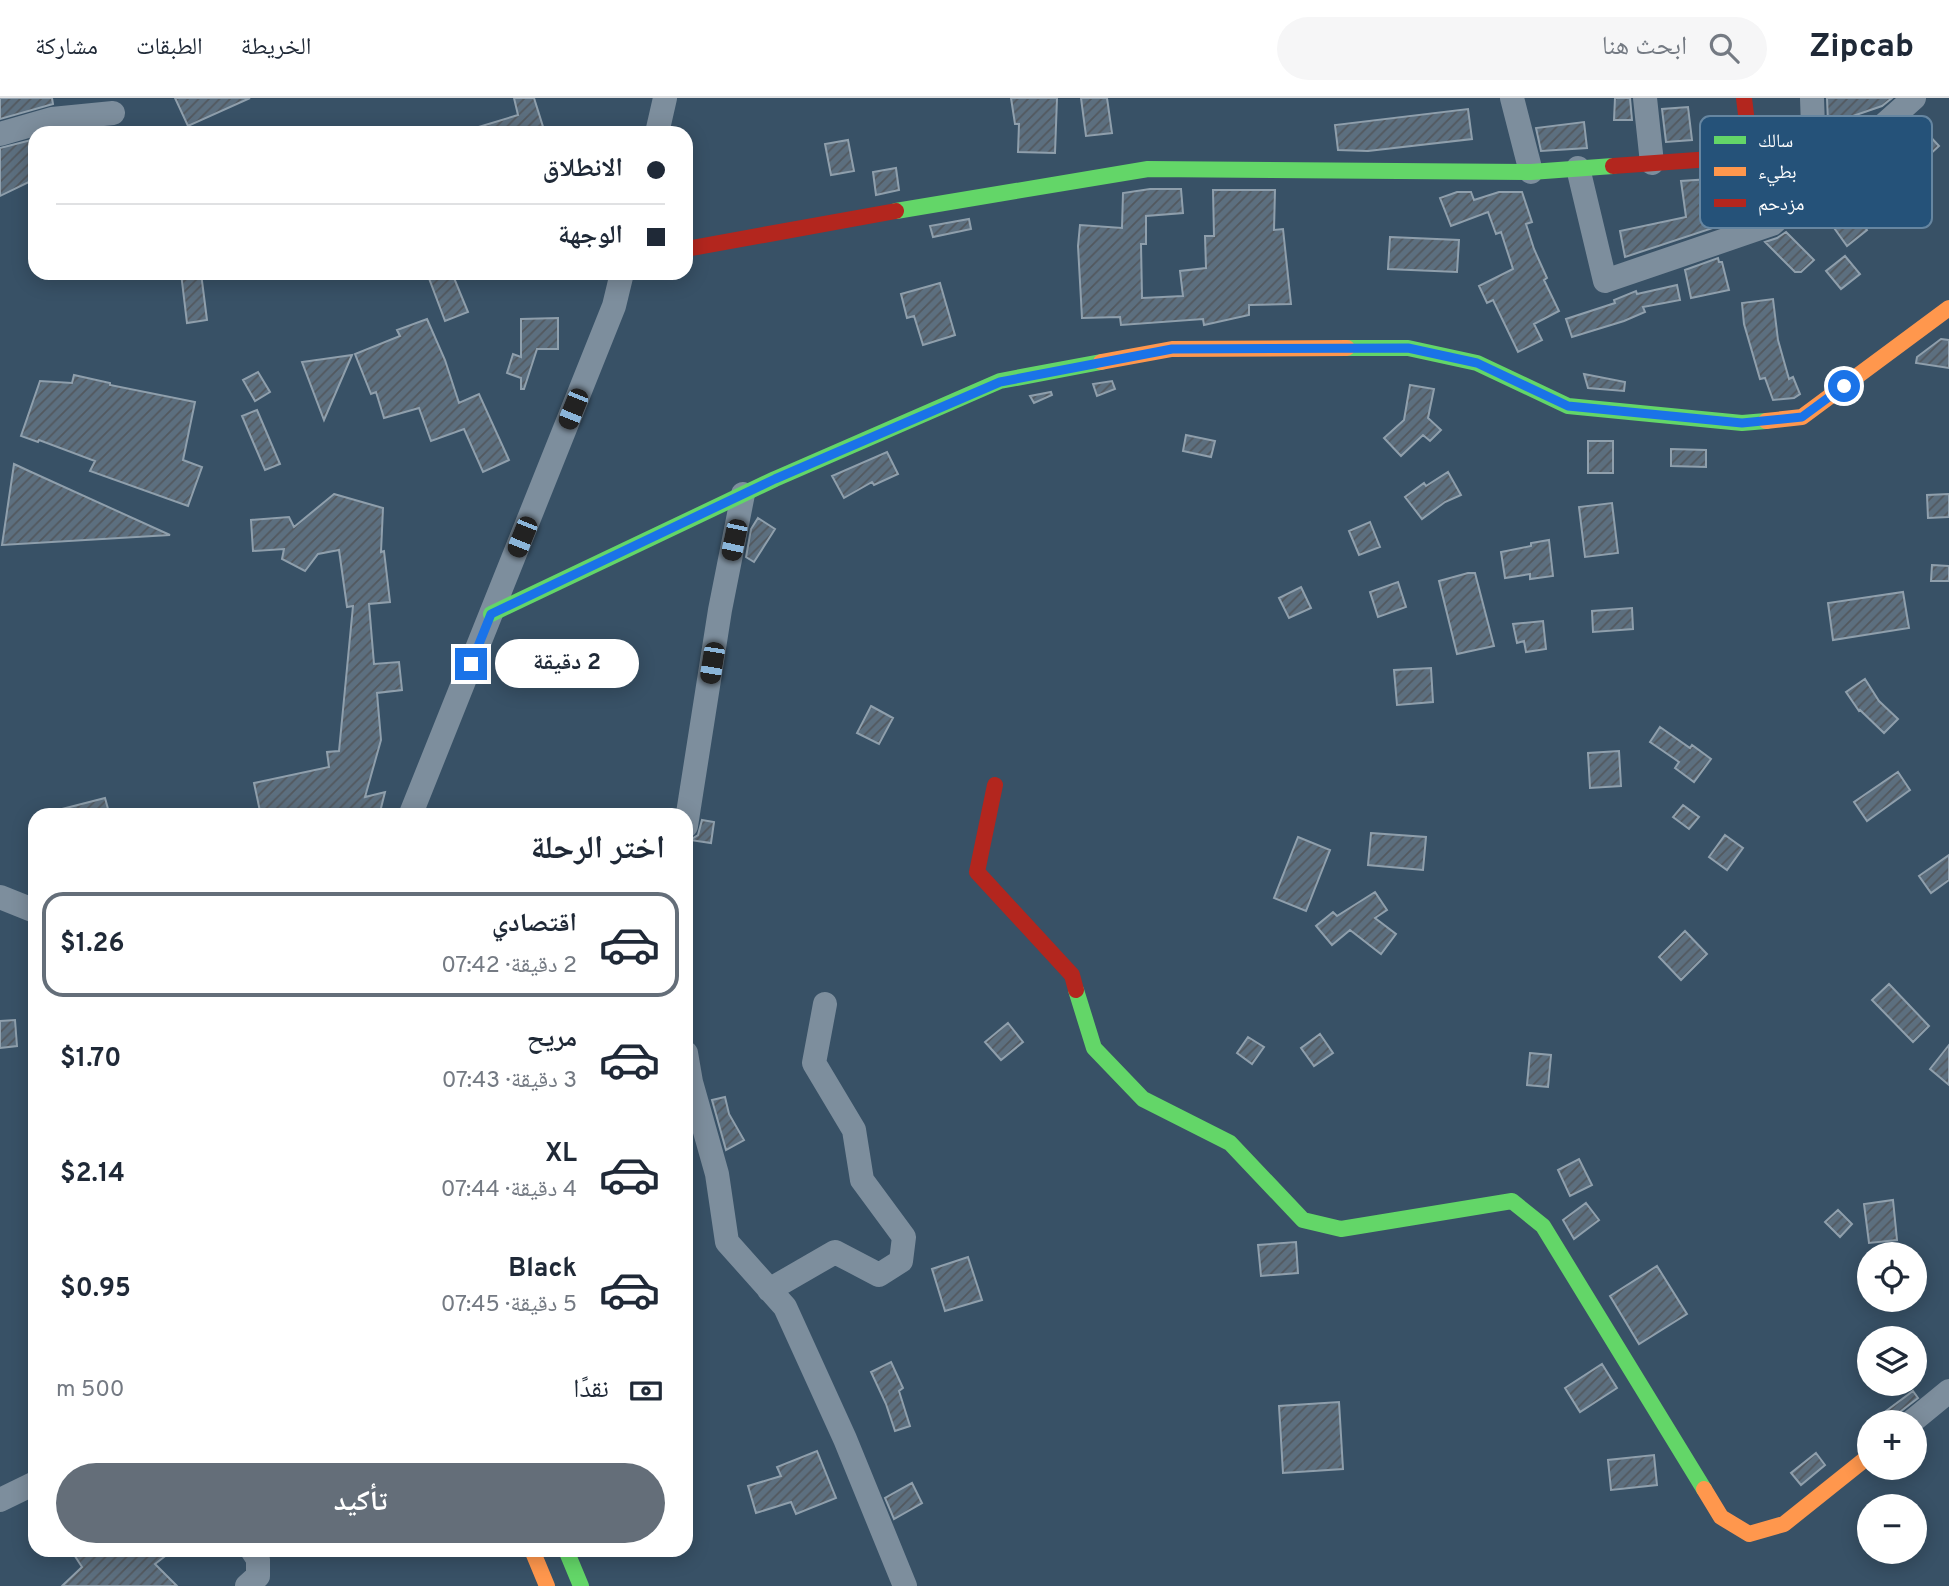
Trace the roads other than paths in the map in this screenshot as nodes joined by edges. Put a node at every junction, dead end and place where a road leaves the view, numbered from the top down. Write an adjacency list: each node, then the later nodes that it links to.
1 (665, 98): 11 (street)
2 (1512, 98): 16 (street)
3 (1645, 98): 14 (street)
4 (1744, 98): 8 (street)
5 (1812, 98): 9 (street)
6 (1914, 98): 10 (street)
7 (113, 113): 12 (street)
8 (1746, 116)
9 (1813, 116)
10 (1894, 116)
11 (659, 126)
12 (0, 134)
13 (1700, 160): 14 (street)
14 (1652, 163): 15 (street)
15 (1578, 169): 16 (street); 17 (street)
16 (1531, 172): 18 (street)
17 (1760, 228)
18 (693, 248)
19 (620, 280): 22 (street)
20 (1949, 308): 21 (street)
21 (743, 494): 22 (street); 25 (street)
22 (491, 614): 24 (street)
23 (995, 785): 33 (street)
24 (413, 808)
25 (689, 808)
26 (0, 897): 27 (street)
27 (28, 908)
28 (825, 1004): 30 (street)
29 (693, 1089): 30 (street)
30 (769, 1290): 42 (street)
31 (1949, 1391): 32 (street)
32 (1926, 1410)
33 (1857, 1466)
34 (28, 1486): 35 (street)
35 (0, 1500)
36 (257, 1557): 39 (street)
37 (535, 1557): 40 (street)
38 (569, 1557): 41 (street)
39 (247, 1586)
40 (547, 1586)
41 (581, 1586)
42 (905, 1586)

